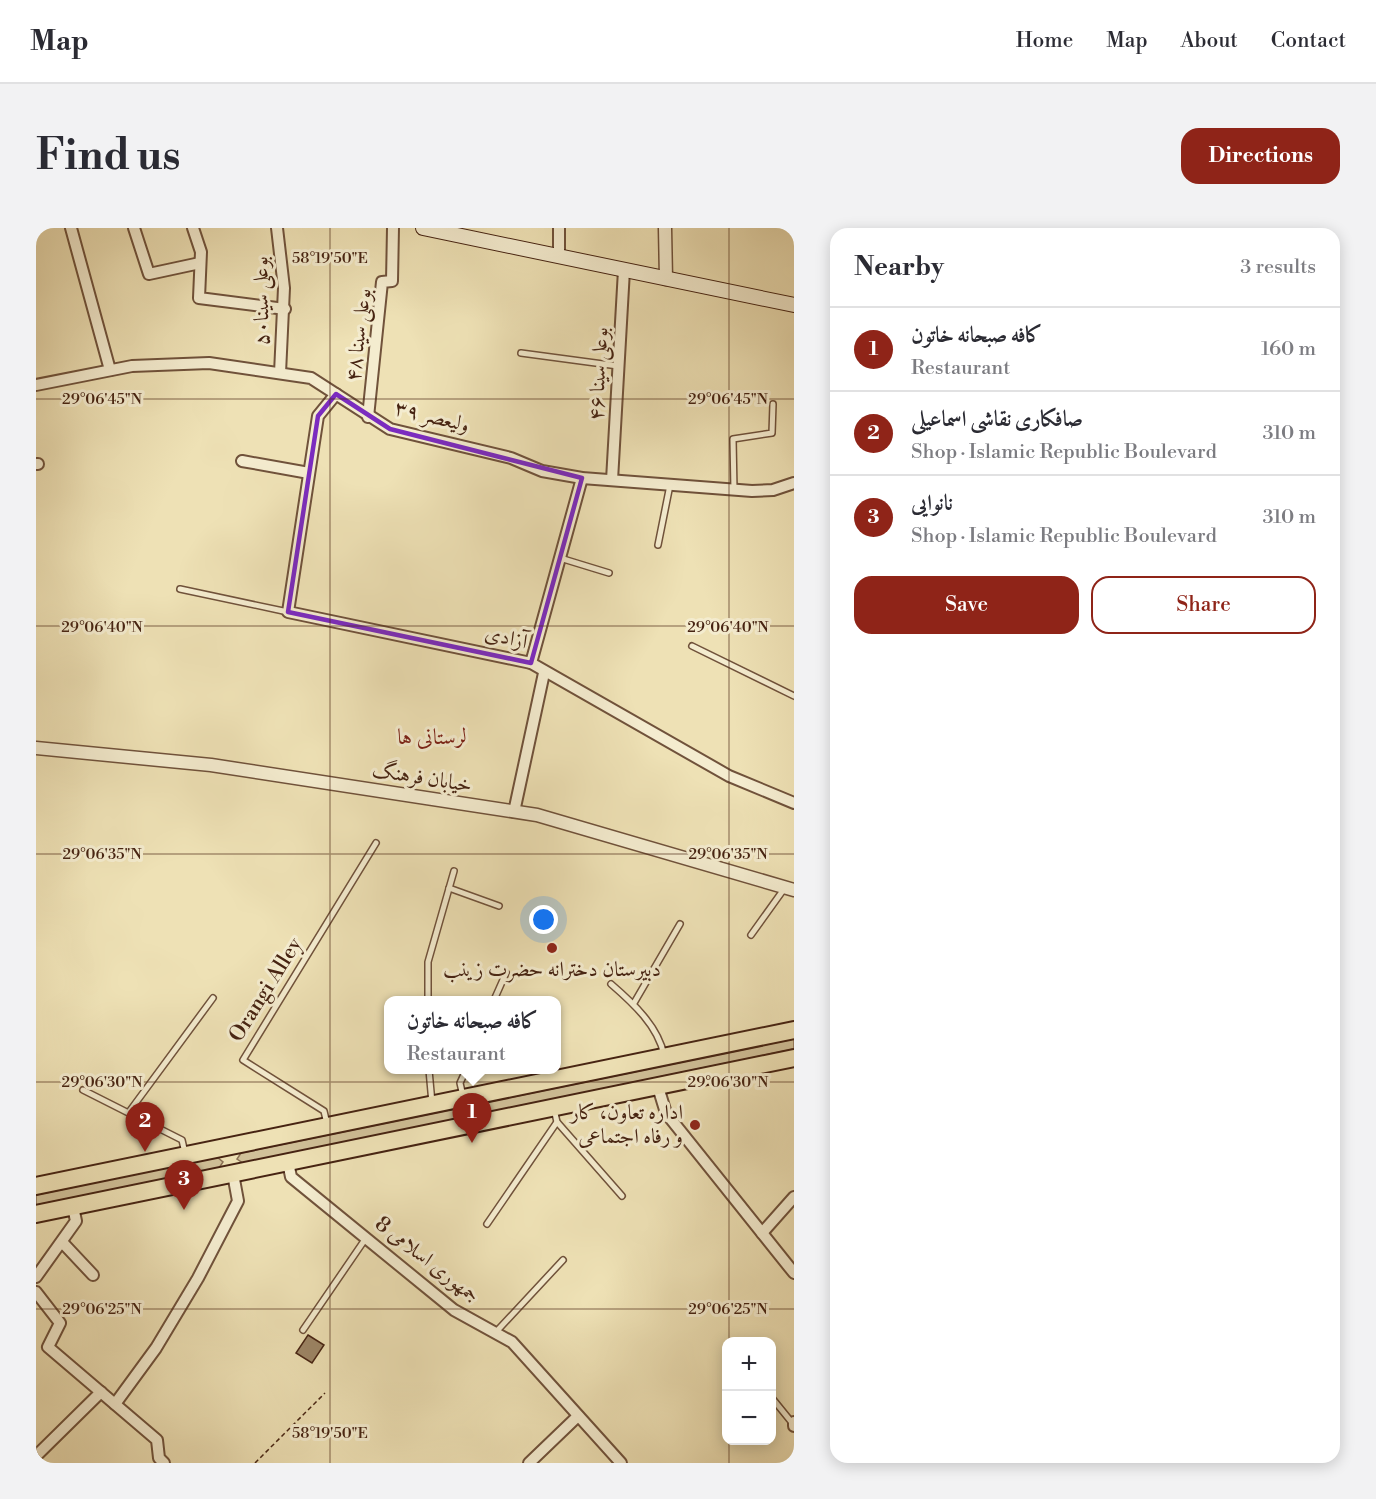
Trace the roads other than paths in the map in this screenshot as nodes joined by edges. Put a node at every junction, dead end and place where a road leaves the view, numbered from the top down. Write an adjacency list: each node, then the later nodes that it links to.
1 (71, 228): 17 (street)
2 (134, 228): 10 (street)
3 (193, 228): 10 (street)
4 (277, 228): 14 (street, بوعلی سینا۵۰)
5 (393, 228): 22 (street, بوعلی سینا ۴۸)
6 (423, 228): 9 (main road)
7 (559, 228): 9 (street)
8 (665, 228): 12 (street)
9 (559, 256): 11 (main road)
10 (200, 263): 14 (street)
11 (624, 270): 12 (main road); 16 (street, بوعلی سینا ۴۶)
12 (666, 279): 13 (main road)
13 (794, 305)
14 (285, 309): 18 (street, بوعلی سینا۵۰)
15 (521, 353): 16 (lane)
16 (619, 366): 26 (street, بوعلی سینا ۴۶)
17 (110, 370): 18 (street, ولیعصر ۳۹); 19 (street, ولیعصر ۳۹)
18 (280, 373): 20 (street, ولیعصر ۳۹)
19 (36, 385)
20 (336, 394): 22 (street, ولیعصر ۳۹); 24 (street)
21 (772, 404): 29 (lane)
22 (368, 417): 25 (street, ولیعصر ۳۹)
23 (242, 461): 24 (street)
24 (309, 473): 34 (street)
25 (582, 478): 26 (street, ولیعصر ۳۹); 31 (street)
26 (612, 480): 28 (street, ولیعصر ۳۹)
27 (794, 483): 29 (street, ولیعصر ۳۹)
28 (670, 485): 29 (street, ولیعصر ۳۹); 30 (lane)
29 (734, 490)
30 (658, 544)
31 (560, 558): 32 (lane); 36 (street)
32 (609, 573)
33 (180, 590): 34 (lane, آزادی)
34 (288, 612): 36 (street, آزادی)
35 (692, 646): 38 (lane)
36 (531, 663): 37 (street, آزادی)
37 (544, 673): 40 (street, آزادی); 41 (street)
38 (794, 696)
39 (36, 748): 41 (street, خیابان فرهنگ)
40 (794, 803)
41 (514, 812): 45 (street, خیابان فرهنگ)
42 (376, 843): 66 (lane, Orangi Alley)
43 (454, 871): 44 (lane)
44 (449, 888): 46 (lane); 51 (lane)
45 (789, 889): 48 (lane)
46 (499, 906)
47 (680, 924): 54 (lane)
48 (751, 935)
49 (506, 973): 52 (lane)
50 (611, 984): 54 (lane)
51 (428, 996)
52 (496, 996)
53 (213, 998): 64 (lane)
54 (634, 1003): 56 (lane)
55 (794, 1030): 56 (main road)
56 (664, 1057): 62 (main road)
57 (794, 1061): 60 (main road)
58 (429, 1074): 63 (lane)
59 (464, 1074): 62 (lane)
60 (657, 1086): 65 (main road); 77 (street)
61 (83, 1090): 64 (lane)
62 (463, 1098): 63 (main road)
63 (432, 1104): 66 (main road)
64 (129, 1112): 68 (lane)
65 (555, 1115): 69 (main road); 72 (lane); 76 (lane)
66 (327, 1126): 67 (main road)
67 (227, 1146): 68 (main road); 70 (main road)
68 (185, 1155): 71 (main road)
69 (288, 1162): 70 (main road); 78 (street, جمهوری اسلامی 8)
70 (233, 1174): 74 (main road); 88 (street)
71 (36, 1186)
72 (622, 1196)
73 (794, 1197): 77 (street)
74 (73, 1207): 75 (main road); 79 (street)
75 (36, 1214)
76 (487, 1224)
77 (762, 1233): 81 (street)
78 (366, 1238): 85 (lane); 86 (street, جمهوری اسلامی 8)
79 (62, 1242): 82 (street); 83 (street)
80 (563, 1260): 86 (lane)
81 (794, 1273)
82 (93, 1275)
83 (36, 1277)
84 (36, 1292): 87 (street)
85 (303, 1330)
86 (495, 1333): 90 (street, جمهوری اسلامی 8)
87 (101, 1392): 88 (street); 92 (street)
88 (115, 1404): 93 (street)
89 (776, 1404): 91 (lane)
90 (578, 1416): 94 (street); 95 (street, جمهوری اسلامی 8)
91 (794, 1424)
92 (36, 1456)
93 (165, 1463)
94 (529, 1463)
95 (621, 1463)

